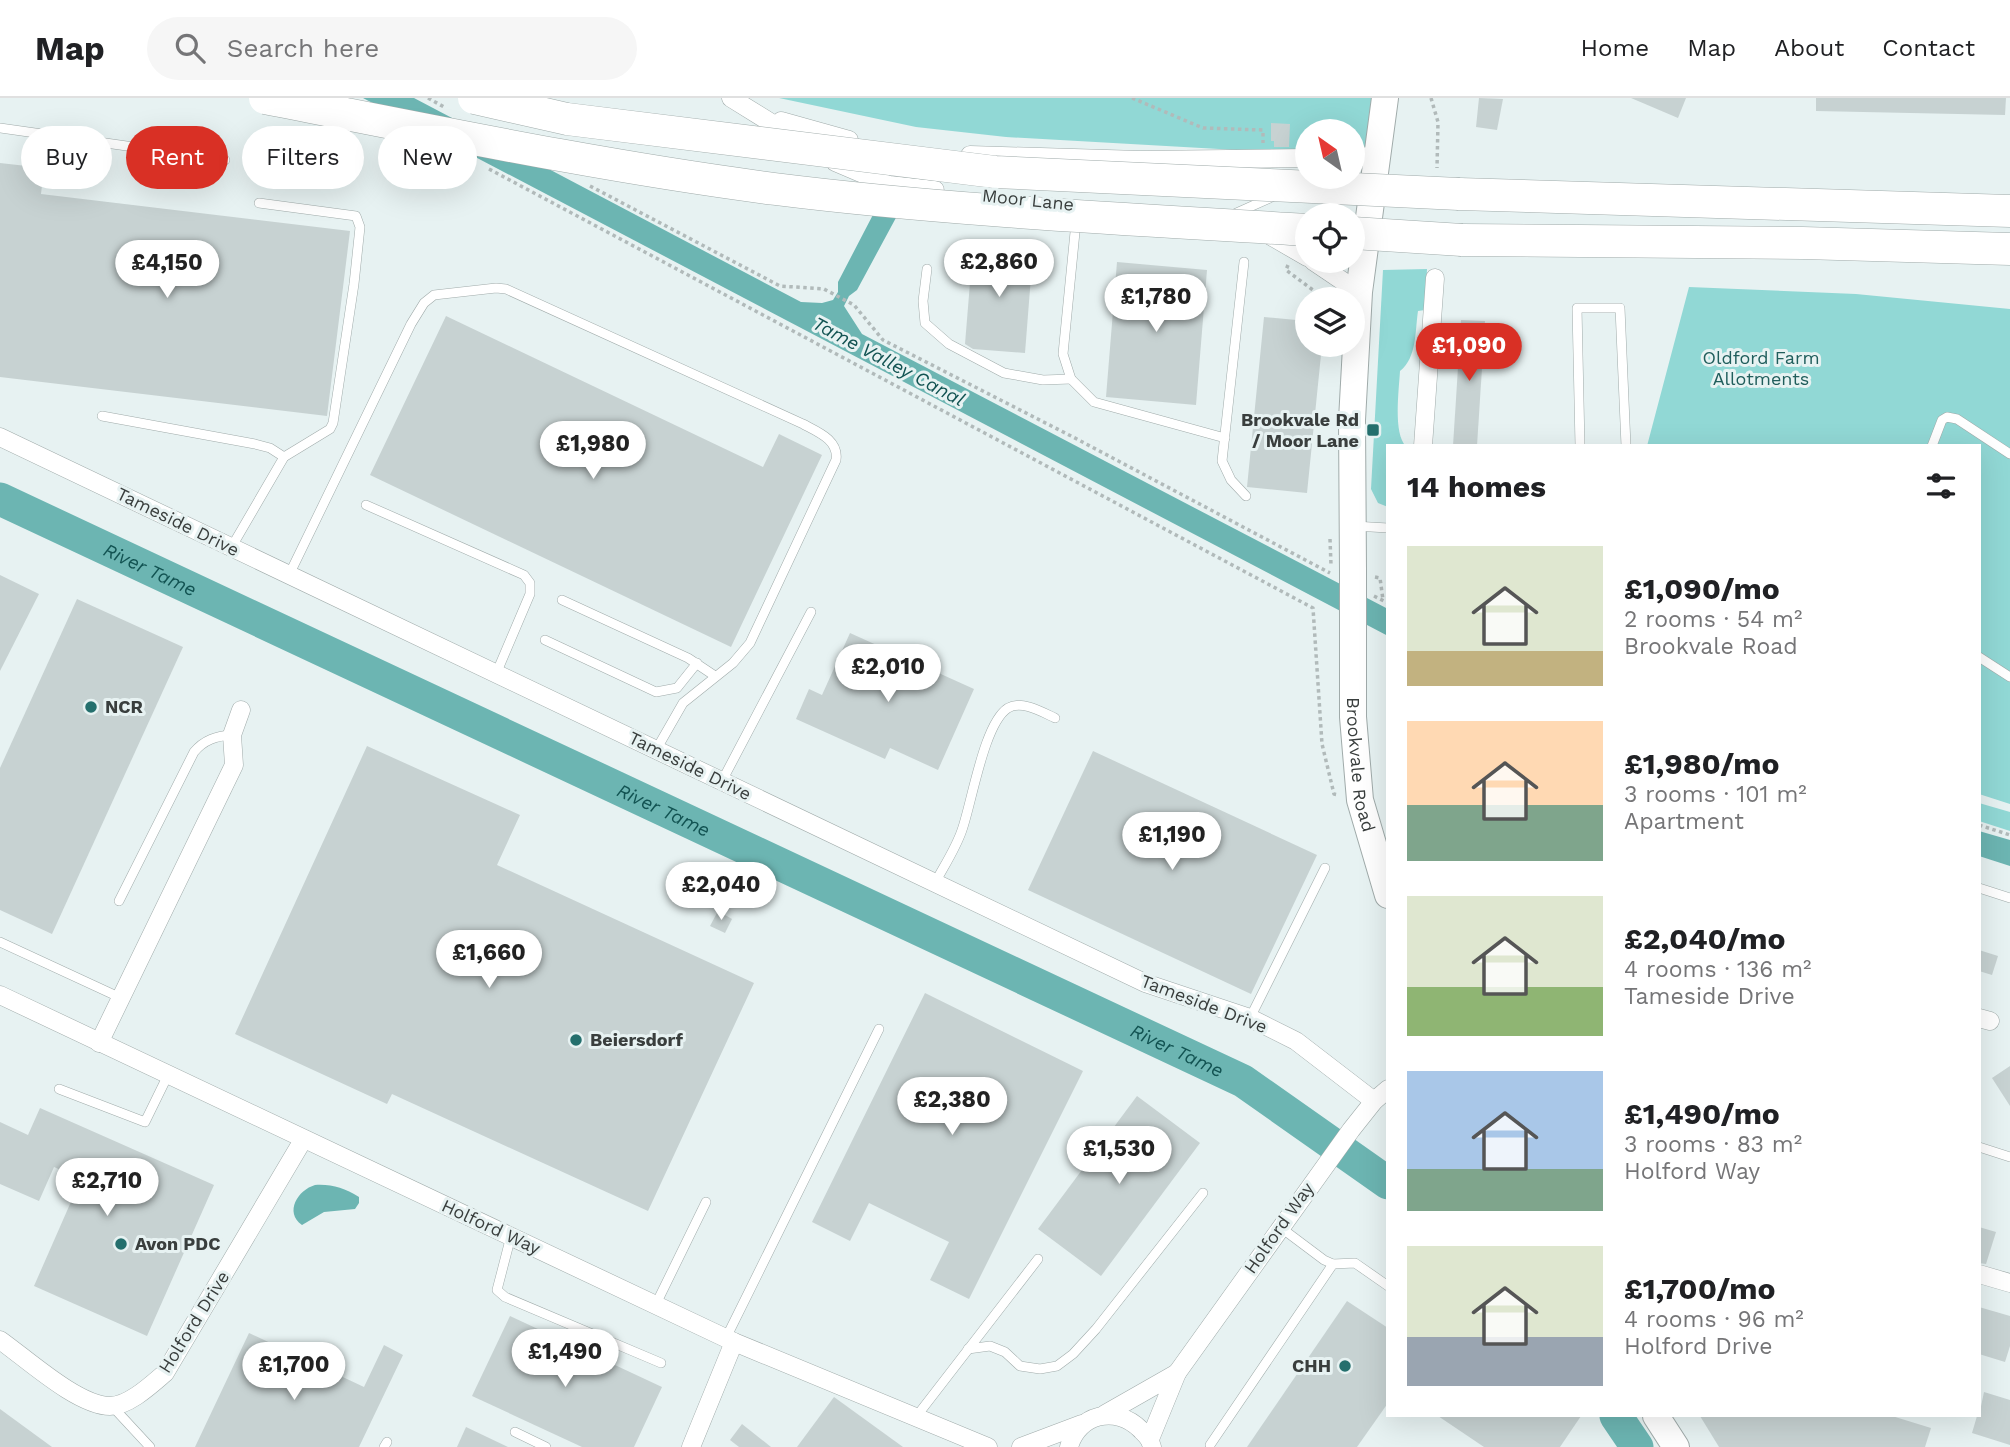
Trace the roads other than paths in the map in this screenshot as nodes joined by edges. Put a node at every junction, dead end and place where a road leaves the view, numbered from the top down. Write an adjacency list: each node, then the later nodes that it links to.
1 (265, 98): 18 (highway, bridge)
2 (731, 98): 5 (street, Moor Lane)
3 (1385, 98): 9 (main road)
4 (463, 105): 16 (highway, bridge)
5 (758, 114): 8 (street, Moor Lane); 12 (street, Moor Lane)
6 (0, 128): 7 (lane)
7 (126, 146)
8 (897, 147): 11 (street, Moor Lane); 12 (lane)
9 (1365, 157)
10 (1295, 158): 11 (street, Moor Lane)
11 (1266, 159): 17 (lane)
12 (889, 185): 15 (street, Moor Lane)
13 (1364, 189): 27 (main road)
14 (259, 203): 38 (lane)
15 (1078, 206): 17 (street, Moor Lane); 29 (lane)
16 (2010, 212)
17 (1230, 216): 20 (street, Moor Lane)
18 (1295, 229)
19 (1365, 234): 21 (highway, bridge)
20 (1295, 248)
21 (2010, 249)
22 (1244, 262): 32 (lane)
23 (927, 269): 29 (lane)
24 (1331, 273): 26 (street)
25 (1435, 278): 33 (street)
26 (1352, 287)
27 (1359, 287)
28 (1355, 357): 41 (main road)
29 (1071, 379): 32 (lane)
30 (102, 416): 38 (lane)
31 (0, 437): 43 (street, Tameside Drive)
32 (1225, 438): 39 (lane)
33 (1423, 444)
34 (1580, 444): 35 (lane)
35 (1626, 444)
36 (1933, 444): 37 (lane)
37 (2010, 454)
38 (284, 457): 43 (lane)
39 (1246, 496)
40 (366, 505): 50 (lane)
41 (1352, 526): 42 (lane); 60 (main road, Brookvale Road, bridge)
42 (1386, 528)
43 (231, 548): 44 (street, Tameside Drive)
44 (289, 575): 50 (street, Tameside Drive); 51 (lane)
45 (562, 600): 49 (lane)
46 (811, 612): 57 (lane)
47 (545, 640): 49 (lane)
48 (1981, 658): 52 (lane)
49 (697, 663): 51 (lane)
50 (496, 674): 56 (street, Tameside Drive)
51 (715, 676): 56 (lane)
52 (2010, 677)
53 (241, 710): 55 (street)
54 (1055, 718): 59 (lane)
55 (232, 735): 63 (lane); 66 (street)
56 (656, 750): 57 (street, Tameside Drive)
57 (722, 781): 59 (street, Tameside Drive)
58 (1325, 868): 67 (lane)
59 (935, 883): 67 (street, Tameside Drive)
60 (1386, 888)
61 (1981, 889): 62 (lane)
62 (2010, 898)
63 (119, 901)
64 (0, 942): 66 (lane)
65 (0, 995): 69 (street, Holford Way)
66 (121, 998): 69 (street)
67 (1250, 1018): 73 (street, Tameside Drive)
68 (879, 1029): 88 (lane)
69 (99, 1043): 70 (street, Holford Way)
70 (168, 1075): 71 (lane); 74 (street, Holford Way)
71 (59, 1089)
72 (1386, 1091): 73 (street, Holford Way)
73 (1374, 1101): 79 (street, Holford Way)
74 (303, 1140): 80 (street, Holford Way); 92 (street, Holford Drive)
75 (1981, 1148): 76 (lane)
76 (2010, 1157)
77 (1203, 1193): 89 (lane)
78 (706, 1202): 86 (lane)
79 (1280, 1227): 82 (lane); 91 (street, Holford Way)
80 (511, 1236): 86 (street, Holford Way); 90 (lane)
81 (1038, 1259): 89 (lane)
82 (1334, 1264): 85 (lane); 99 (lane)
83 (1981, 1275): 84 (street)
84 (2010, 1283)
85 (1386, 1285)
86 (656, 1304): 88 (street, Holford Way)
87 (0, 1340): 92 (street)
88 (730, 1340): 94 (street, Holford Way); 102 (street)
89 (968, 1349): 94 (lane)
90 (661, 1363)
91 (1177, 1373): 93 (street, Holford Way); 98 (street, Holford Way)
92 (112, 1406): 100 (lane)
93 (1105, 1414): 96 (street, Holford Way); 98 (street)
94 (916, 1417): 103 (street, Holford Way)
95 (1658, 1417): 106 (main road)
96 (1082, 1424): 104 (street); 105 (street)
97 (515, 1432): 101 (lane)
98 (1151, 1443)
99 (1210, 1445)
100 (150, 1447)
101 (546, 1447)
102 (691, 1447)
103 (988, 1447)
104 (1021, 1447)
105 (1069, 1447)
106 (1676, 1447)

